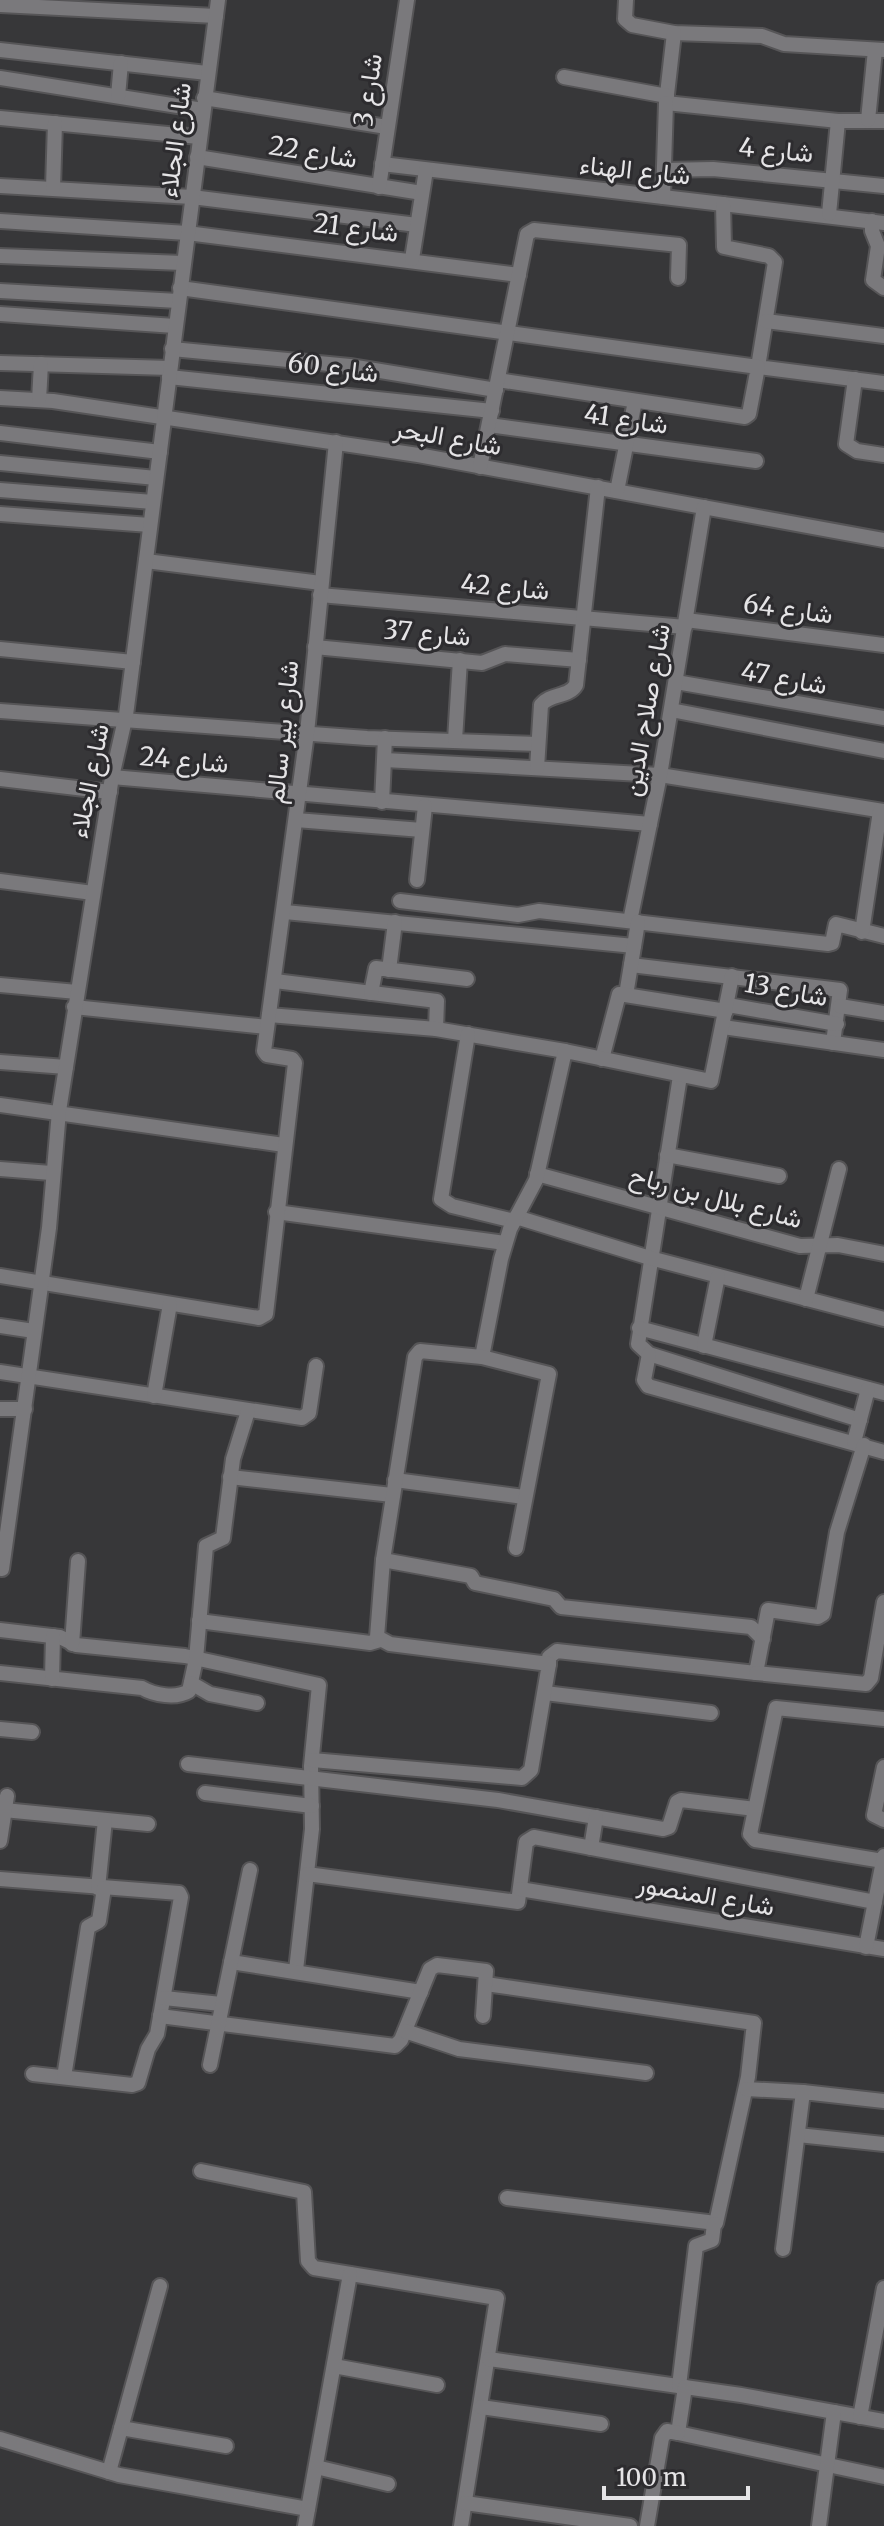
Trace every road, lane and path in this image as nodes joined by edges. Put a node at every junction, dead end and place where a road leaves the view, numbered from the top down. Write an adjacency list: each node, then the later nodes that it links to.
1 (218, 0): 5 (street, شارع الجلاء)
2 (407, 0): 21 (street, شارع 3)
3 (626, 0): 6 (street)
4 (0, 5): 5 (street)
5 (216, 16): 10 (street, شارع الجلاء)
6 (674, 33): 8 (street); 14 (street)
7 (7, 50): 9 (street); 12 (street)
8 (880, 50): 17 (street)
9 (121, 63): 10 (street); 13 (street)
10 (207, 73): 15 (street, شارع الجلاء)
11 (564, 77): 14 (street)
12 (6, 79): 13 (street)
13 (118, 96): 15 (street)
14 (666, 100): 18 (street); 26 (street)
15 (204, 104): 21 (street); 22 (street, شارع الجلاء)
16 (0, 118): 20 (street)
17 (868, 120): 18 (street); 19 (street)
18 (838, 121): 27 (street)
19 (884, 121)
20 (55, 123): 22 (street); 31 (street)
21 (387, 127): 24 (street, شارع 3)
22 (199, 137): 23 (street, شارع الجلاء)
23 (197, 157): 30 (street, شارع 22); 33 (street, شارع الجلاء)
24 (382, 164): 25 (street, شارع الهناء); 30 (street, شارع 3)
25 (426, 170): 32 (street); 34 (street, شارع الهناء)
26 (664, 170): 27 (street, شارع 4); 34 (street)
27 (832, 178): 29 (street, شارع 4); 36 (street)
28 (0, 186): 31 (street)
29 (884, 186)
30 (379, 187): 32 (street, شارع 22)
31 (53, 188): 33 (street)
32 (422, 193): 39 (street)
33 (192, 197): 39 (street); 40 (street, شارع الجلاء)
34 (663, 197): 35 (street, شارع الهناء)
35 (723, 204): 36 (street, شارع الهناء); 50 (street)
36 (829, 214): 38 (street, شارع الهناء)
37 (0, 221): 40 (street, شارع 21)
38 (878, 222): 46 (street)
39 (417, 225): 42 (street)
40 (187, 233): 42 (street, شارع 21); 43 (street, شارع الجلاء)
41 (0, 256): 43 (street)
42 (412, 259): 44 (street, شارع 21)
43 (183, 263): 48 (street, شارع الجلاء)
44 (519, 275): 45 (street); 52 (street)
45 (678, 278)
46 (884, 288)
47 (0, 291): 48 (street)
48 (179, 294): 51 (street, شارع الجلاء); 52 (street)
49 (0, 314): 51 (street)
50 (766, 321): 53 (street); 57 (street)
51 (175, 326): 54 (street, شارع الجلاء)
52 (509, 334): 57 (street); 61 (street)
53 (884, 336)
54 (172, 349): 58 (street, شارع الجلاء); 61 (street)
55 (0, 363): 56 (street, شارع 60)
56 (41, 364): 58 (street, شارع 60); 63 (street)
57 (758, 367): 59 (street); 64 (street)
58 (170, 373): 66 (street, شارع الجلاء); 67 (street, شارع 60)
59 (855, 379): 60 (street); 72 (street)
60 (884, 383)
61 (497, 385): 64 (street); 67 (street)
62 (1, 398): 63 (street, شارع البحر); 65 (street)
63 (39, 400): 66 (street, شارع البحر)
64 (635, 401): 70 (street)
65 (0, 414)
66 (165, 418): 69 (street, شارع البحر); 71 (street, شارع الجلاء)
67 (490, 418): 70 (street, شارع 41); 75 (street)
68 (0, 433): 71 (street)
69 (336, 442): 75 (street, شارع البحر); 88 (street, شارع بير سالم)
70 (626, 443): 73 (street, شارع 41); 80 (street)
71 (160, 452): 77 (street, شارع الجلاء)
72 (884, 455)
73 (756, 461)
74 (7, 463): 76 (street); 79 (street)
75 (480, 467): 78 (street, شارع البحر)
76 (86, 472): 77 (street); 81 (street)
77 (156, 478): 82 (street, شارع الجلاء)
78 (598, 487): 80 (street, شارع البحر); 89 (street)
79 (4, 490): 81 (street)
80 (617, 491): 83 (street, شارع البحر)
81 (80, 496): 82 (street)
82 (153, 502): 85 (street, شارع الجلاء)
83 (704, 507): 86 (street, شارع البحر); 90 (street, شارع صلاح الدين)
84 (0, 514): 85 (street)
85 (150, 525): 87 (street, شارع الجلاء)
86 (884, 540)
87 (146, 561): 88 (street, شارع 42); 96 (street, شارع الجلاء)
88 (321, 589): 89 (street, شارع 42); 92 (street, شارع بير سالم)
89 (586, 618): 90 (street, شارع 42); 95 (street)
90 (685, 623): 91 (street, شارع 64); 97 (street, شارع صلاح الدين)
91 (884, 645)
92 (315, 647): 94 (street, شارع 37); 102 (street, شارع بير سالم)
93 (0, 649): 96 (street)
94 (460, 660): 95 (street, شارع 37); 104 (street)
95 (579, 660): 105 (street)
96 (133, 662): 101 (street, شارع الجلاء)
97 (676, 682): 98 (street, شارع صلاح الدين); 100 (street, شارع 47)
98 (671, 710): 106 (street); 109 (street, شارع صلاح الدين)
99 (0, 711): 101 (street)
100 (884, 718)
101 (124, 720): 102 (street); 111 (street, شارع الجلاء)
102 (307, 733): 103 (street); 112 (street, شارع بير سالم)
103 (385, 738): 104 (street); 107 (street)
104 (455, 740): 105 (street)
105 (538, 744): 108 (street)
106 (884, 751)
107 (385, 760): 108 (street); 113 (street)
108 (537, 768): 109 (street)
109 (660, 775): 115 (street); 117 (street, شارع صلاح الدين)
110 (0, 779): 111 (street, شارع 24)
111 (111, 784): 112 (street, شارع 24); 122 (street, شارع الجلاء)
112 (299, 795): 113 (street, شارع 24); 116 (street, شارع بير سالم)
113 (382, 802): 114 (street, شارع 24)
114 (425, 806): 117 (street, شارع 24); 118 (street)
115 (882, 811): 121 (street)
116 (296, 820): 118 (street); 124 (street, شارع بير سالم)
117 (650, 824): 126 (street, شارع صلاح الدين)
118 (422, 830): 119 (street)
119 (417, 880)
120 (0, 881): 122 (street)
121 (876, 884): 127 (street)
122 (93, 893): 138 (street, شارع الجلاء)
123 (400, 901): 126 (street)
124 (285, 912): 125 (street); 134 (street, شارع بير سالم)
125 (395, 922): 129 (street); 131 (street)
126 (634, 922): 127 (street); 129 (street, شارع صلاح الدين)
127 (862, 932): 128 (street)
128 (884, 936)
129 (634, 946): 130 (street, شارع صلاح الدين)
130 (631, 965): 132 (street); 137 (street, شارع صلاح الدين)
131 (389, 970): 133 (street); 136 (street)
132 (732, 976): 139 (street); 140 (street)
133 (467, 979)
134 (275, 981): 136 (street); 142 (street, شارع بير سالم)
135 (0, 985): 138 (street)
136 (371, 993): 145 (street)
137 (626, 995): 140 (street, شارع 13); 150 (street, شارع صلاح الدين)
138 (76, 1000): 142 (street); 152 (street, شارع الجلاء)
139 (840, 1006): 141 (street); 143 (street)
140 (727, 1008): 143 (street, شارع 13); 144 (street)
141 (884, 1013)
142 (268, 1021): 145 (street); 156 (street)
143 (837, 1024): 147 (street)
144 (723, 1027): 147 (street); 153 (street)
145 (436, 1029): 146 (street)
146 (468, 1034): 149 (street); 165 (street)
147 (833, 1043): 148 (street)
148 (884, 1050)
149 (565, 1051): 150 (street); 161 (street)
150 (602, 1059): 153 (street)
151 (0, 1062): 152 (street)
152 (66, 1067): 155 (street, شارع الجلاء)
153 (680, 1076): 157 (street)
154 (0, 1105): 155 (street)
155 (59, 1111): 156 (street); 160 (street, شارع الجلاء)
156 (284, 1145): 164 (street)
157 (667, 1155): 162 (street); 163 (street)
158 (0, 1169): 160 (street)
159 (839, 1169): 167 (street)
160 (51, 1173): 172 (street, شارع الجلاء)
161 (537, 1174): 163 (street, شارع بلال بن رباح); 165 (street)
162 (779, 1176)
163 (658, 1205): 167 (street, شارع بلال بن رباح); 169 (street)
164 (276, 1212): 166 (street); 174 (street)
165 (515, 1219): 166 (street); 169 (street)
166 (505, 1243): 181 (street)
167 (821, 1245): 168 (street, شارع بلال بن رباح); 173 (street)
168 (884, 1254)
169 (650, 1258): 171 (street); 177 (street)
170 (0, 1276): 172 (street)
171 (718, 1276): 173 (street); 179 (street)
172 (42, 1282): 174 (street); 178 (street, شارع الجلاء)
173 (806, 1299): 175 (street)
174 (170, 1304): 187 (street)
175 (884, 1319)
176 (0, 1326): 178 (street)
177 (639, 1328): 179 (street); 180 (street)
178 (34, 1331): 184 (street, شارع الجلاء)
179 (704, 1346): 185 (street)
180 (649, 1354): 191 (street); 192 (street)
181 (482, 1357): 195 (street); 197 (street)
182 (316, 1366): 190 (street)
183 (0, 1372): 184 (street)
184 (29, 1377): 187 (street); 189 (street, شارع الجلاء)
185 (868, 1389): 186 (street); 191 (street)
186 (884, 1393)
187 (154, 1396): 190 (street)
188 (0, 1409): 189 (street)
189 (25, 1409): 198 (street, شارع الجلاء)
190 (248, 1411): 194 (street)
191 (860, 1420): 192 (street)
192 (859, 1444): 193 (street); 207 (street)
193 (884, 1452)
194 (230, 1477): 196 (street); 204 (street)
195 (395, 1480): 196 (street); 197 (street)
196 (392, 1495): 200 (street)
197 (524, 1497): 199 (street)
198 (4, 1521): 202 (street, شارع الجلاء)
199 (516, 1548)
200 (383, 1560): 207 (street); 208 (street)
201 (78, 1561): 209 (street)
202 (2, 1569)
203 (884, 1602): 213 (street)
204 (199, 1621): 208 (street); 210 (street)
205 (0, 1630): 206 (street)
206 (53, 1636): 209 (street); 214 (street)
207 (763, 1639): 213 (street)
208 (380, 1640): 211 (street)
209 (72, 1644): 210 (street)
210 (196, 1659): 215 (street); 222 (street)
211 (549, 1664): 213 (street); 216 (street)
212 (0, 1673): 214 (street)
213 (756, 1673)
214 (52, 1679): 215 (street)
215 (191, 1683): 217 (street)
216 (545, 1693): 218 (street); 222 (street)
217 (257, 1703)
218 (711, 1713)
219 (884, 1719): 229 (street)
220 (0, 1729): 221 (street)
221 (32, 1732)
222 (312, 1760): 225 (street)
223 (188, 1764): 225 (street)
224 (884, 1767): 226 (street)
225 (311, 1780): 228 (street); 230 (street)
226 (882, 1785): 232 (street)
227 (205, 1793): 228 (street)
228 (312, 1806): 238 (street)
229 (755, 1809): 230 (street); 236 (street)
230 (596, 1817): 235 (street)
231 (105, 1820): 233 (street); 234 (street); 240 (street)
232 (884, 1820)
233 (148, 1824)
234 (0, 1841)
235 (591, 1848): 241 (street); 242 (street)
236 (884, 1858): 242 (street)
237 (250, 1870): 245 (street)
238 (307, 1874): 241 (street); 246 (street)
239 (0, 1879): 240 (street)
240 (101, 1888): 249 (street); 258 (street)
241 (520, 1889): 243 (street, شارع المنصور)
242 (878, 1900): 243 (street)
243 (866, 1947): 244 (street, شارع المنصور)
244 (884, 1949)
245 (231, 1962): 246 (street); 250 (street)
246 (296, 1970): 248 (street)
247 (486, 1984): 248 (street); 252 (street); 259 (street)
248 (421, 1992): 254 (street)
249 (164, 1998): 250 (street); 251 (street)
250 (221, 2004): 253 (street)
251 (160, 2016): 253 (street); 258 (street)
252 (483, 2016)
253 (217, 2024): 254 (street); 255 (street)
254 (405, 2031): 256 (street)
255 (210, 2065)
256 (646, 2073)
257 (33, 2074): 258 (street)
258 (64, 2077)
259 (746, 2089): 260 (street); 266 (street)
260 (803, 2092): 261 (street); 262 (street)
261 (884, 2101)
262 (798, 2135): 263 (street); 267 (street)
263 (884, 2144)
264 (201, 2171): 268 (street)
265 (507, 2198): 266 (street)
266 (714, 2224): 274 (street)
267 (783, 2249)
268 (350, 2274): 271 (street); 272 (street)
269 (160, 2286): 280 (street)
270 (884, 2288): 277 (street)
271 (489, 2359): 274 (street); 275 (street)
272 (334, 2366): 273 (street); 285 (street)
273 (437, 2385)
274 (682, 2387): 276 (street); 281 (street)
275 (481, 2407): 279 (street); 289 (street)
276 (834, 2412): 277 (street); 284 (street)
277 (860, 2417): 278 (street)
278 (884, 2421)
279 (601, 2424)
280 (121, 2428): 283 (street); 286 (street)
281 (678, 2433): 284 (street); 294 (street)
282 (0, 2439): 286 (street)
283 (226, 2446)
284 (827, 2465): 287 (street); 295 (street)
285 (316, 2467): 288 (street); 290 (street)
286 (109, 2472): 290 (street)
287 (884, 2477)
288 (388, 2484)
289 (465, 2503): 292 (street); 293 (street)
290 (308, 2509): 291 (street)
291 (305, 2526)
292 (461, 2526)
293 (630, 2526)
294 (647, 2526)
295 (819, 2526)

